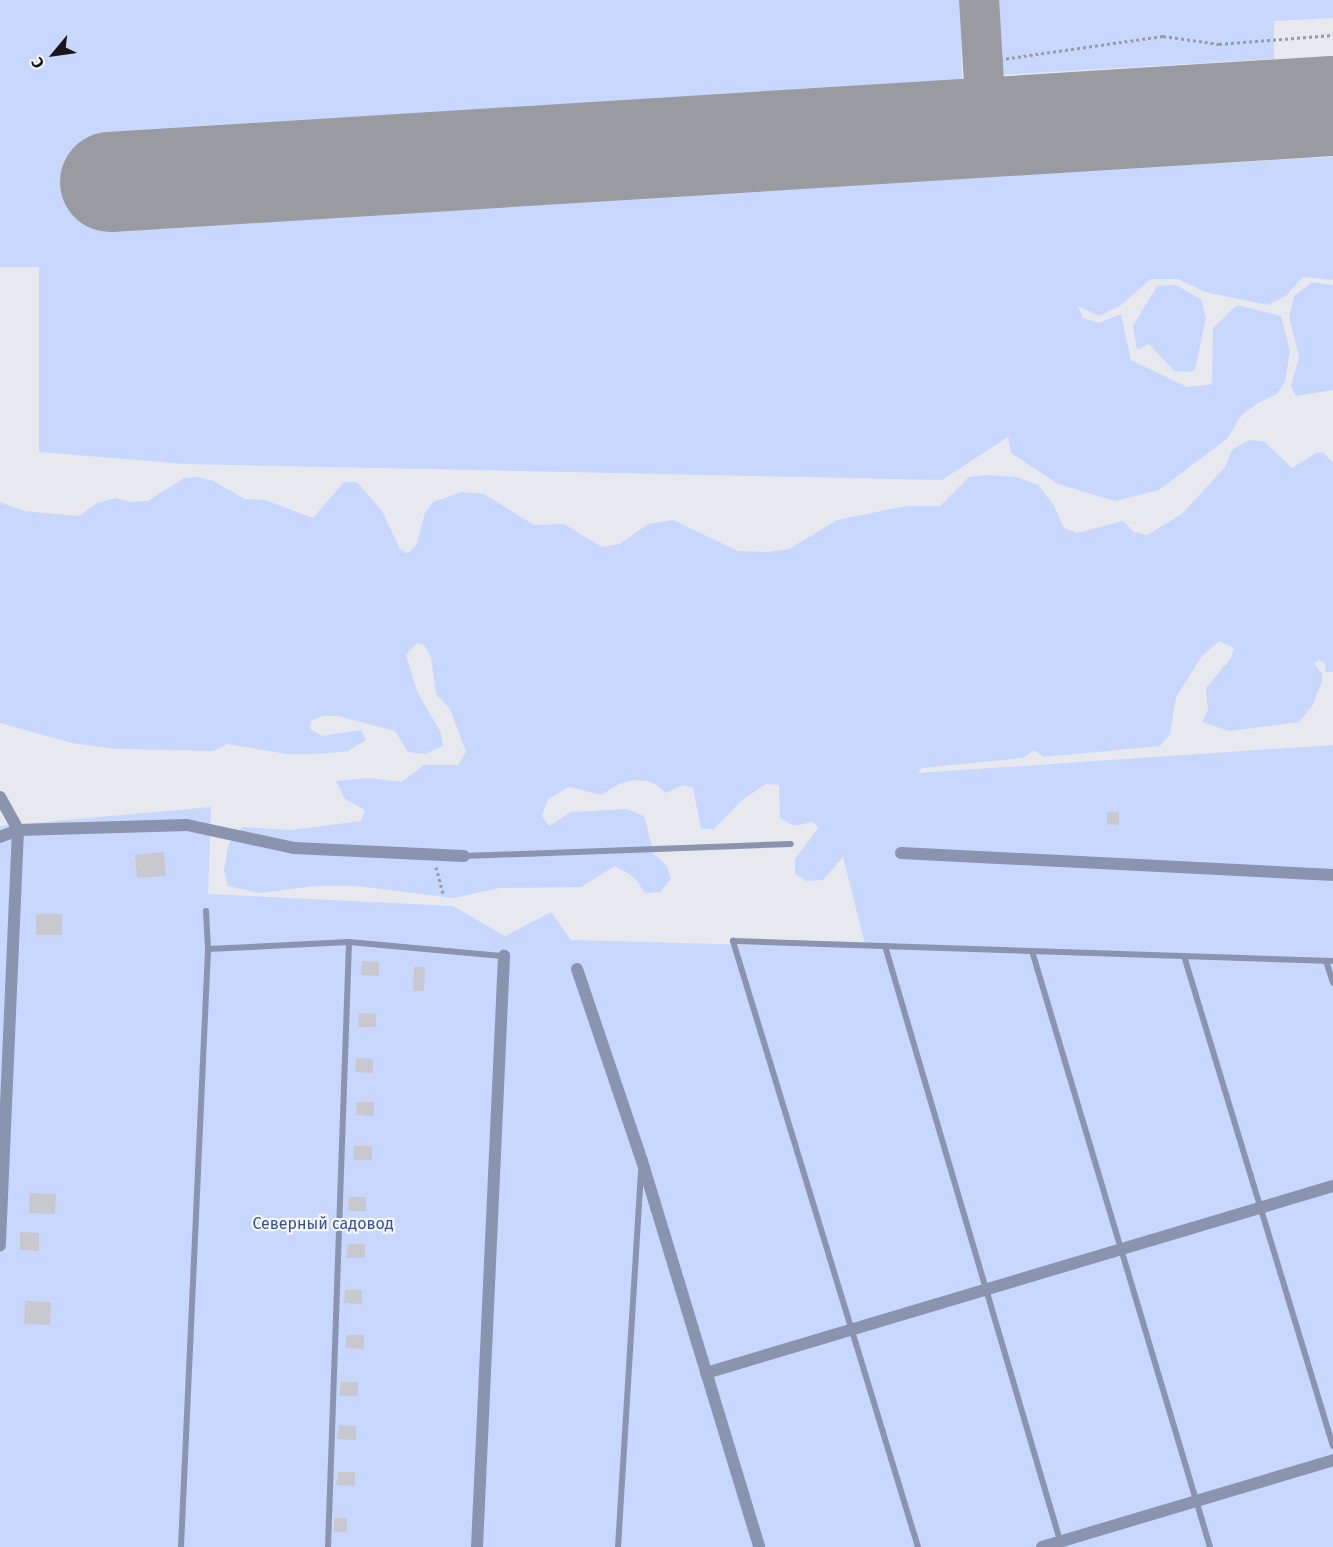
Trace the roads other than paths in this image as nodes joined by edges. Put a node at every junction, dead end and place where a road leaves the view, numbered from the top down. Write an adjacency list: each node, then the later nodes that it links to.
1 (0, 797): 2 (street)
2 (18, 830): 3 (street); 6 (street); 21 (street)
3 (0, 837)
4 (791, 844): 6 (lane)
5 (901, 853): 7 (street)
6 (464, 856)
7 (1333, 875)
8 (206, 911): 11 (lane)
9 (349, 942): 11 (lane); 13 (lane); 31 (lane)
10 (885, 946): 12 (lane); 23 (lane); 24 (lane)
11 (208, 949): 30 (lane)
12 (1032, 951): 14 (lane); 22 (lane)
13 (504, 956): 32 (street)
14 (1184, 956): 15 (lane); 20 (lane)
15 (1329, 961): 17 (lane)
16 (577, 969): 18 (street)
17 (1333, 983)
18 (642, 1161): 25 (street); 33 (lane)
19 (1333, 1186): 20 (street)
20 (1261, 1207): 22 (street); 26 (lane)
21 (0, 1246)
22 (1119, 1250): 23 (street); 28 (lane)
23 (987, 1289): 24 (street); 29 (lane)
24 (853, 1329): 25 (street); 35 (lane)
25 (706, 1373): 34 (street)
26 (1333, 1446)
27 (1333, 1460): 28 (street)
28 (1195, 1501): 29 (street); 37 (lane)
29 (1061, 1544): 36 (street)
30 (181, 1547)
31 (328, 1547)
32 (477, 1547)
33 (618, 1547)
34 (759, 1547)
35 (918, 1547)
36 (1042, 1547)
37 (1210, 1547)

